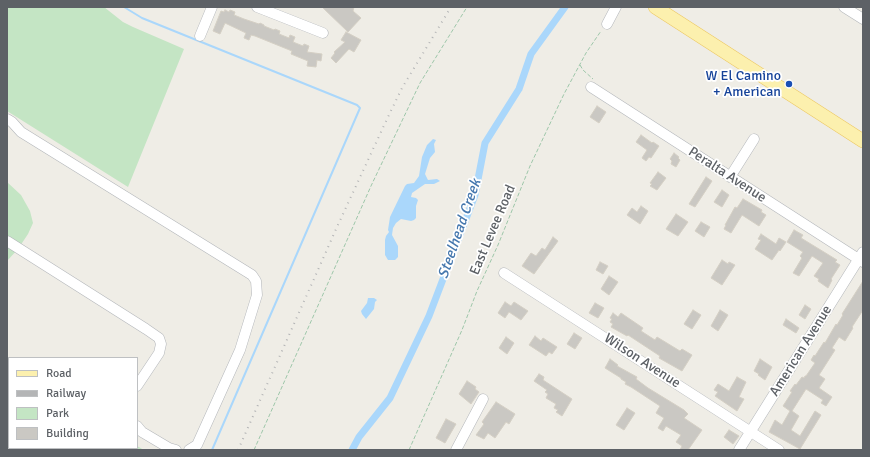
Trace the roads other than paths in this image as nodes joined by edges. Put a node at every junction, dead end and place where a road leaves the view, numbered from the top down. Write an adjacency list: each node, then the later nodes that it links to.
1 (212, 7): 9 (street)
2 (257, 7): 8 (street)
3 (616, 7): 7 (street)
4 (655, 7): 13 (main road)
5 (844, 7): 6 (street)
6 (863, 19)
7 (607, 24)
8 (323, 33)
9 (200, 36)
10 (591, 87): 14 (street, Peralta Avenue)
11 (9, 121): 23 (street)
12 (754, 139): 14 (street)
13 (863, 141)
14 (730, 177): 16 (street, Peralta Avenue)
15 (7, 241): 18 (street)
16 (861, 258): 21 (street, American Avenue)
17 (504, 273): 21 (street, Wilson Avenue)
18 (138, 384)
19 (482, 399): 24 (street)
20 (138, 427): 22 (street)
21 (750, 431): 25 (street, American Avenue); 26 (street, Wilson Avenue)
22 (176, 450)
23 (189, 450)
24 (456, 450)
25 (738, 450)
26 (779, 450)

